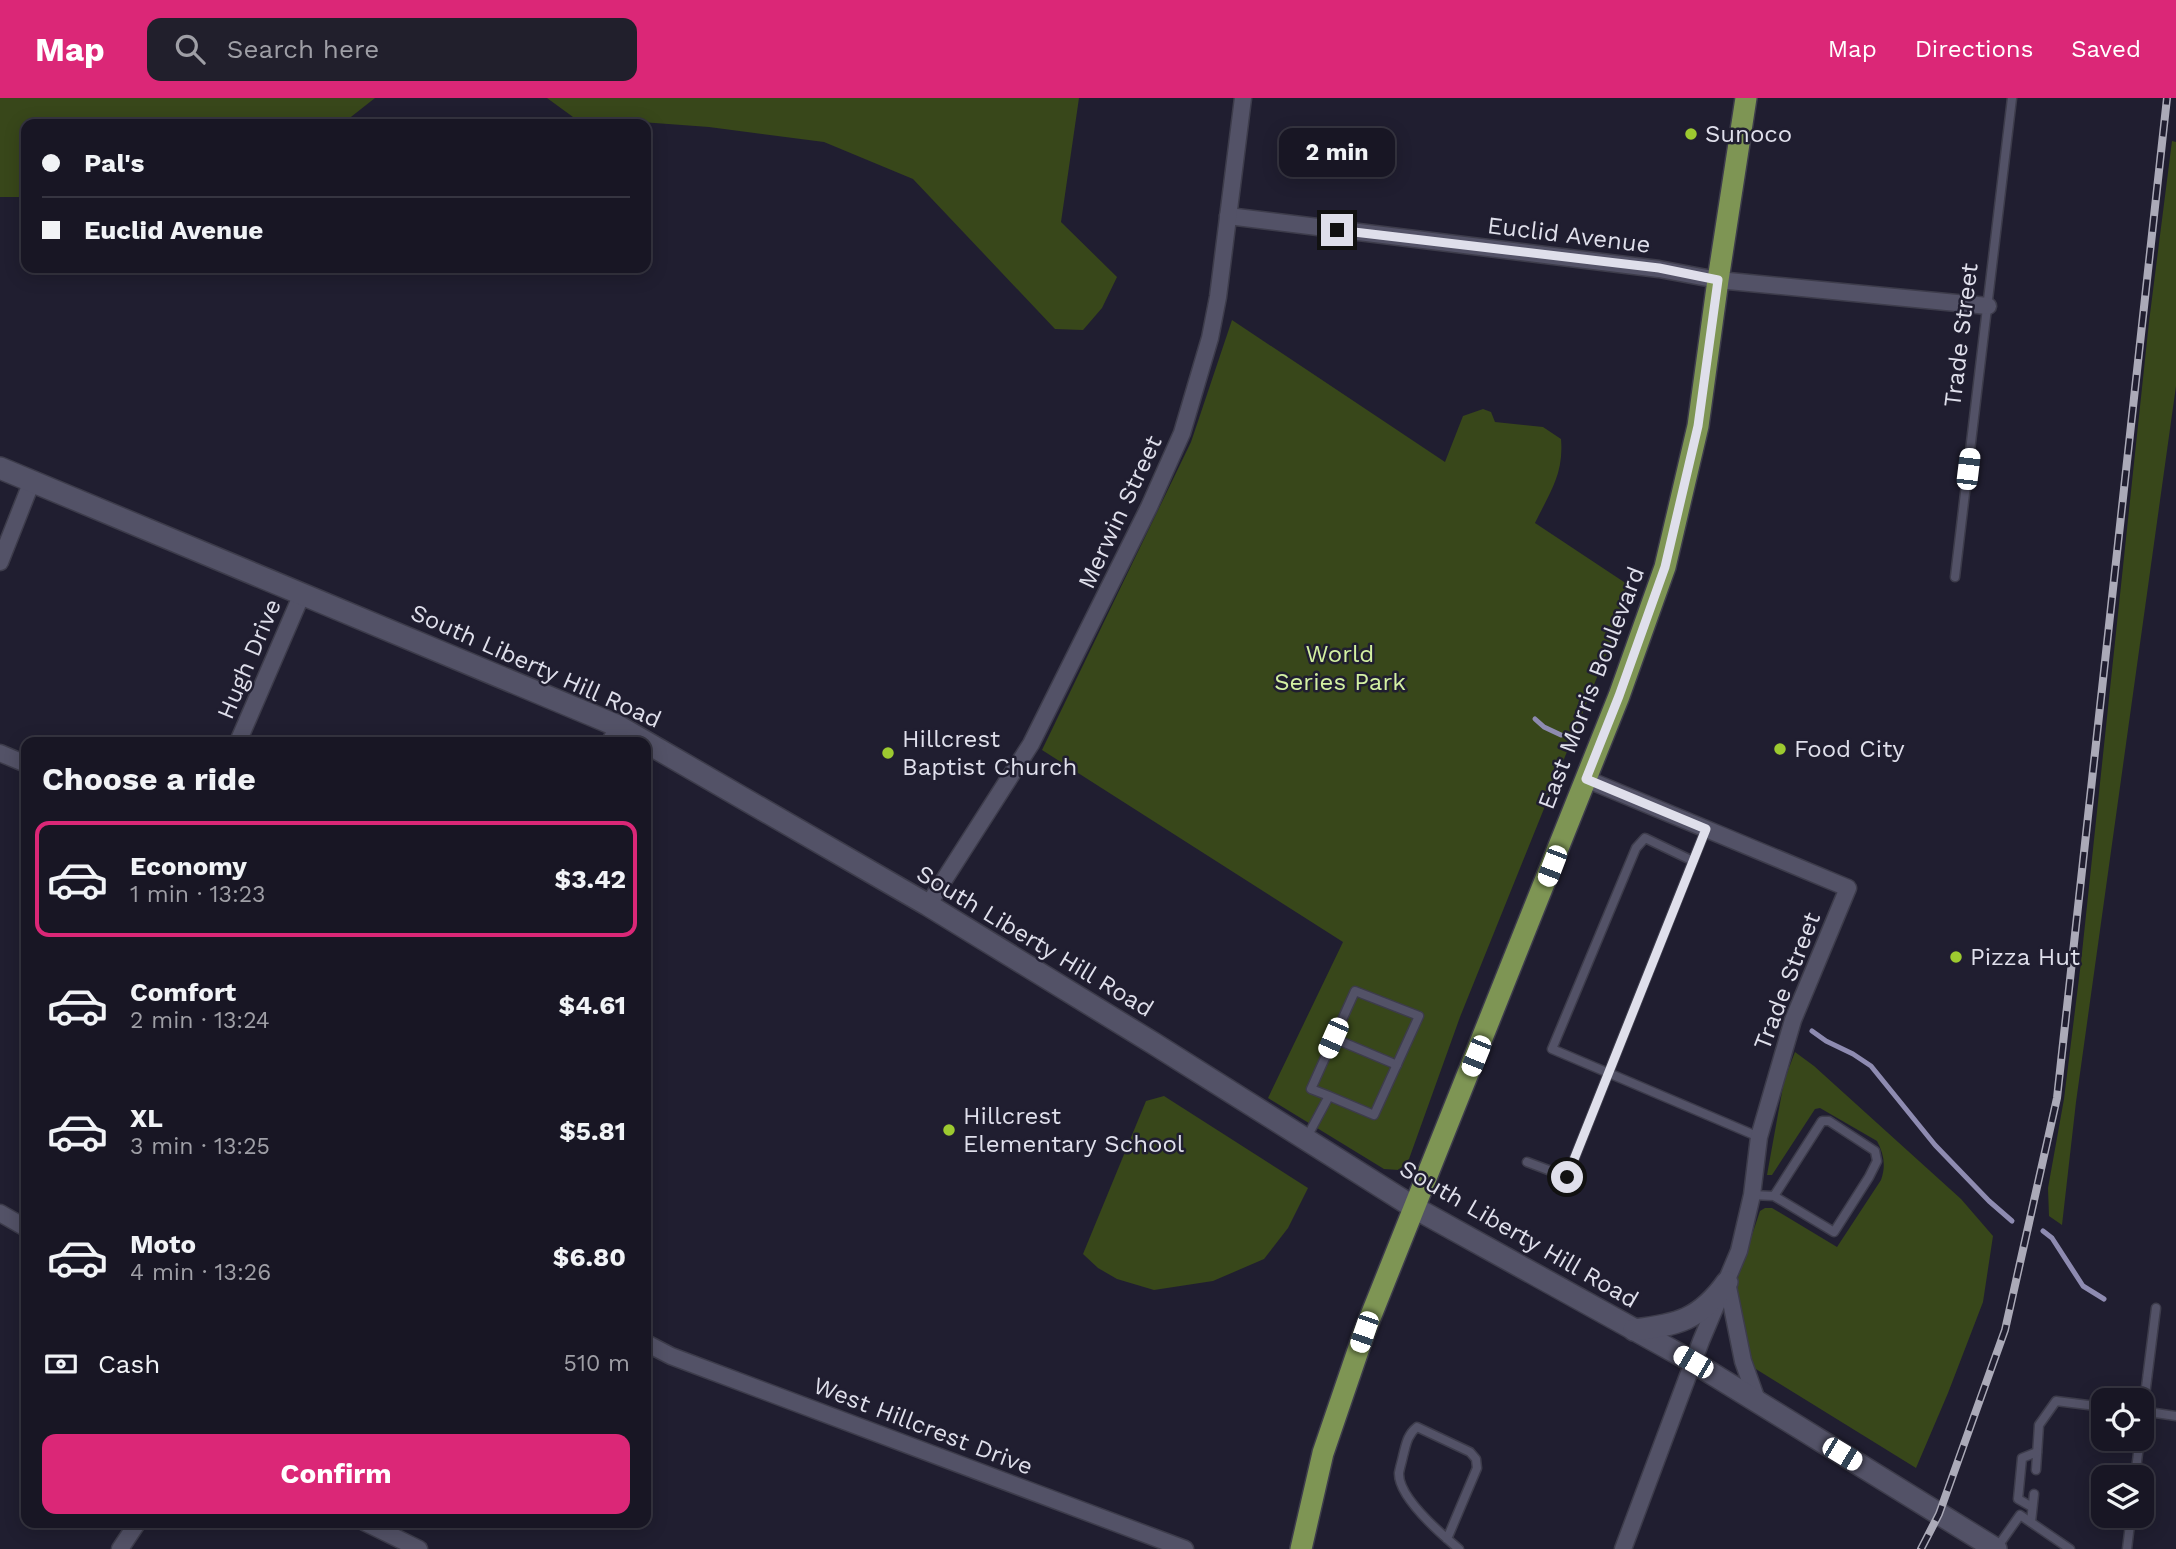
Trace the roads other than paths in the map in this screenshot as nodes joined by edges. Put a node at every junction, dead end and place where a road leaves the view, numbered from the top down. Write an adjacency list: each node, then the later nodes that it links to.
1 (1242, 98): 4 (street, Merwin Street)
2 (1746, 98): 5 (main road, East Morris Boulevard)
3 (2011, 98): 6 (lane, Trade Street)
4 (1228, 216): 5 (street, Euclid Avenue); 20 (street, Merwin Street)
5 (1718, 280): 6 (street, Euclid Avenue); 17 (main road, East Morris Boulevard)
6 (1988, 306): 10 (lane, Trade Street)
7 (0, 468): 8 (street, South Liberty Hill Road)
8 (32, 481): 9 (street); 11 (street, South Liberty Hill Road)
9 (0, 562)
10 (1955, 577)
11 (302, 594): 12 (street, South Liberty Hill Road); 13 (street, Hugh Drive)
12 (614, 734)
13 (240, 737)
14 (0, 753): 16 (street)
15 (651, 754): 20 (street, South Liberty Hill Road)
16 (21, 762)
17 (1586, 779): 18 (street, Trade Street); 30 (main road, East Morris Boulevard)
18 (1706, 829): 19 (lane); 25 (street, Trade Street)
19 (1693, 861): 23 (lane); 23 (lane)
20 (928, 905): 26 (street, South Liberty Hill Road)
21 (1333, 1038): 22 (lane); 22 (lane); 24 (lane)
22 (1397, 1065): 24 (lane)
23 (1608, 1073): 25 (lane); 27 (lane)
24 (1329, 1096): 26 (lane)
25 (1759, 1137): 28 (street, Trade Street)
26 (1306, 1139): 30 (street, South Liberty Hill Road)
27 (1527, 1162)
28 (1752, 1195): 29 (lane); 33 (street, Trade Street)
29 (1774, 1196): 29 (lane)
30 (1415, 1208): 35 (street, South Liberty Hill Road); 55 (main road, East Morris Boulevard)
31 (0, 1213): 32 (street)
32 (21, 1225)
33 (1727, 1282): 35 (street); 37 (street, Trade Street); 39 (street)
34 (2156, 1308): 38 (lane)
35 (1633, 1330): 37 (street, South Liberty Hill Road)
36 (651, 1345): 54 (street, West Hillcrest Drive)
37 (1693, 1362): 39 (street, South Liberty Hill Road); 57 (street, Trade Street)
38 (2145, 1388)
39 (1758, 1403): 58 (street, South Liberty Hill Road)
40 (2091, 1405): 43 (lane)
41 (2154, 1413): 42 (lane)
42 (2176, 1416)
43 (2037, 1452): 44 (lane); 46 (lane)
44 (2036, 1470)
45 (2034, 1493): 46 (lane)
46 (2032, 1507): 47 (lane)
47 (2031, 1522): 58 (lane); 59 (lane)
48 (134, 1528): 52 (street)
49 (376, 1528): 53 (street)
50 (2130, 1528): 60 (lane)
51 (1447, 1539): 51 (lane); 56 (lane)
52 (120, 1549)
53 (419, 1549)
54 (1185, 1549)
55 (1301, 1549)
56 (1459, 1549)
57 (1623, 1549)
58 (1996, 1549)
59 (2070, 1549)
60 (2127, 1549)

